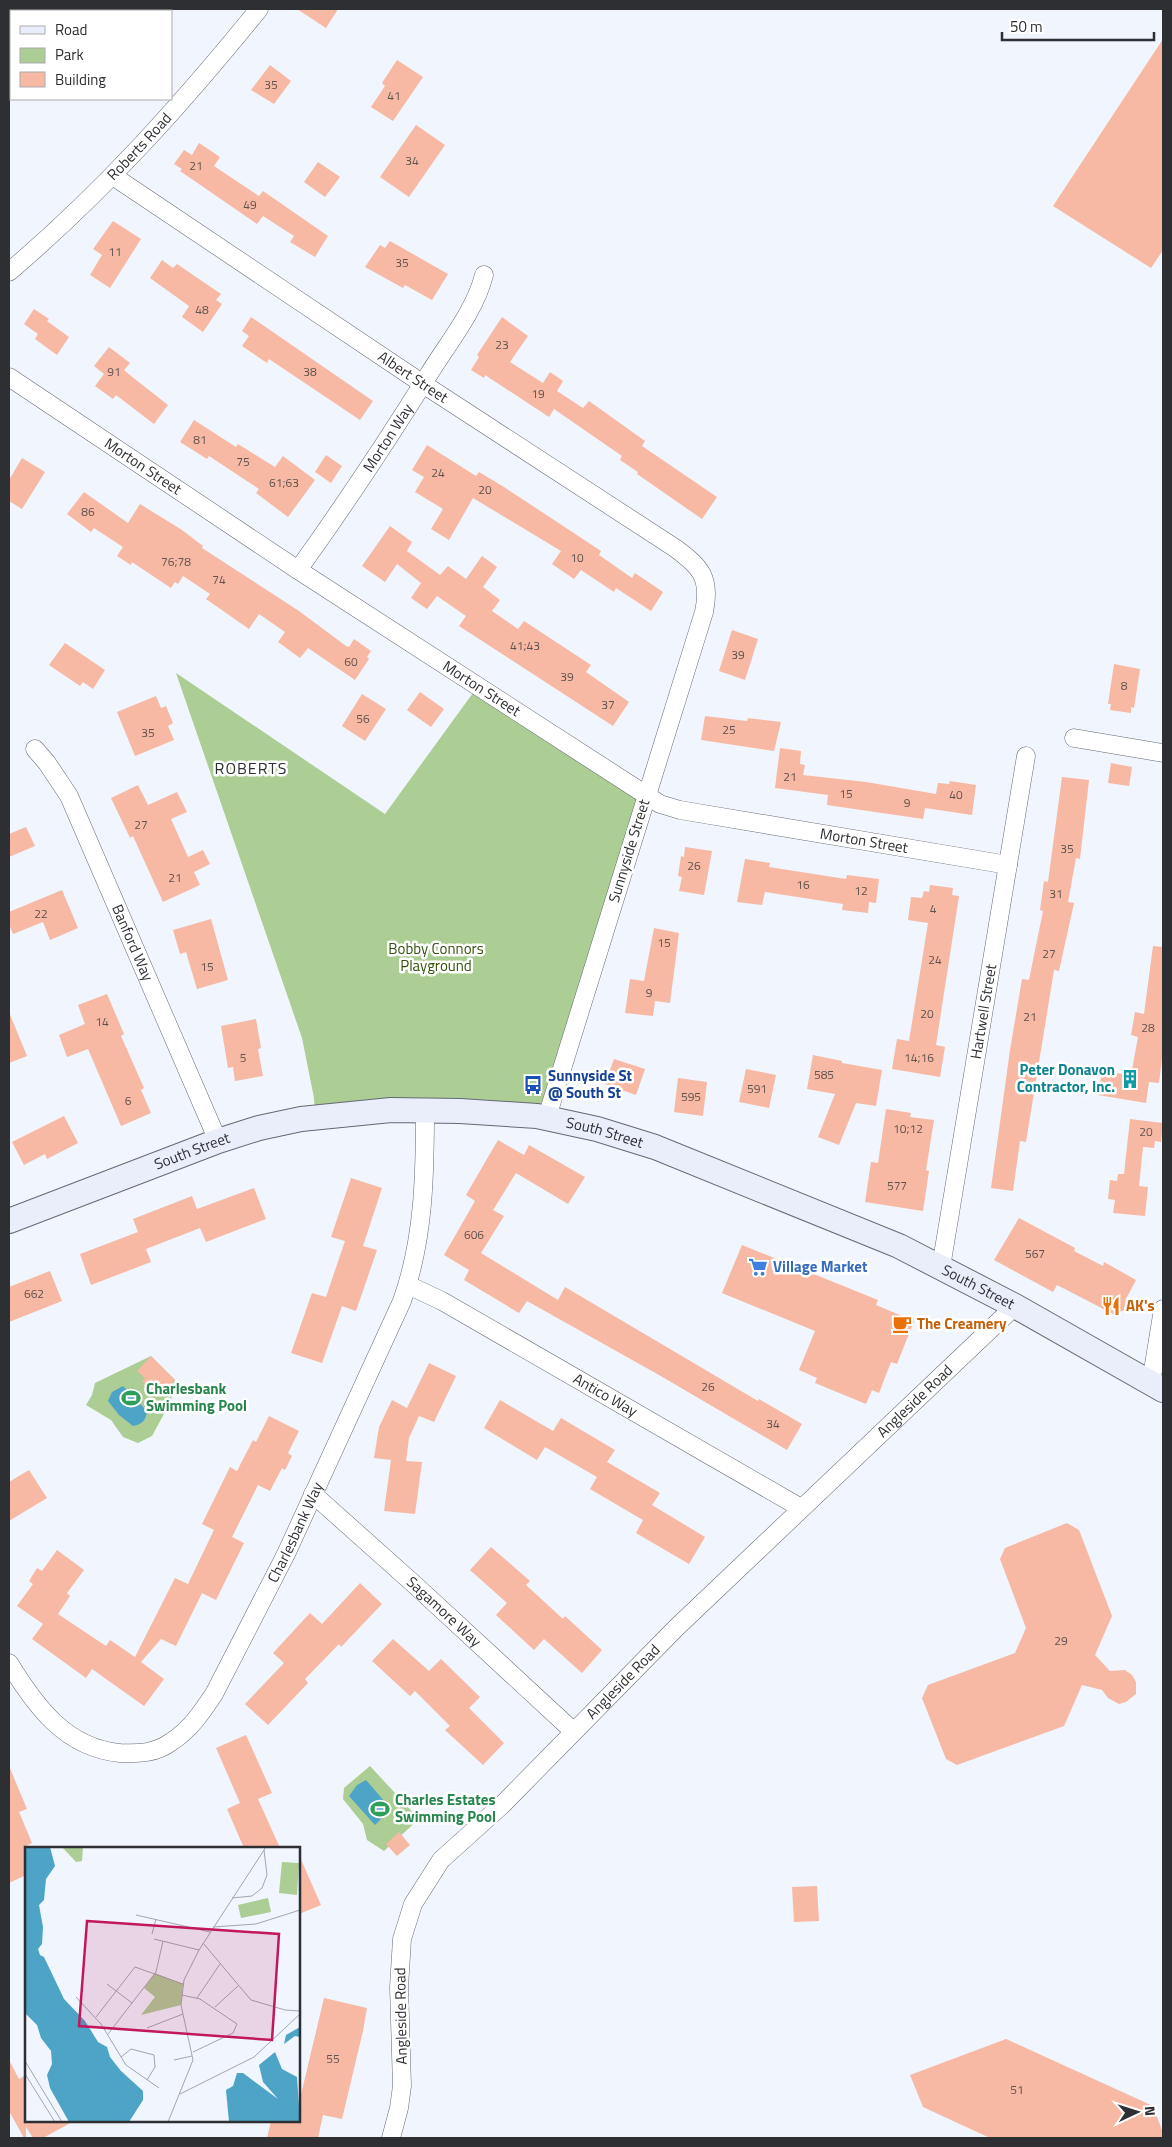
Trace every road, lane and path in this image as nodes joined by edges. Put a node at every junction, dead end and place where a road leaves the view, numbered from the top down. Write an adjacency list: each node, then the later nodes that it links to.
1 (259, 9): 2 (street, Roberts Road)
2 (113, 176): 3 (street, Roberts Road); 6 (street, Albert Street)
3 (9, 272)
4 (484, 275): 6 (street, Morton Way)
5 (9, 377): 7 (street, Morton Street)
6 (423, 384): 7 (street, Morton Way); 8 (street, Albert Street)
7 (298, 570): 13 (street, Morton Street)
8 (706, 583): 13 (street, Sunnyside Street)
9 (1074, 738): 11 (street)
10 (35, 749): 17 (street, Banford Way)
11 (1163, 753)
12 (1026, 756): 14 (street, Hartwell Street)
13 (646, 795): 14 (street, Morton Street); 16 (street, Sunnyside Street)
14 (1008, 865): 19 (street, Hartwell Street)
15 (425, 1110): 16 (main road, South Street); 17 (main road, South Street); 20 (street, Charlesbank Way)
16 (547, 1117): 19 (main road, South Street)
17 (218, 1141): 18 (main road, South Street)
18 (9, 1221)
19 (941, 1267): 21 (main road, South Street)
20 (408, 1285): 24 (street, Charlesbank Way); 25 (street, Antico Way)
21 (1015, 1306): 23 (main road, South Street); 25 (street, Angleside Road)
22 (1163, 1309): 23 (street)
23 (1157, 1387)
24 (313, 1494): 26 (street, Charlesbank Way); 27 (street, Sagamore Way)
25 (801, 1508): 27 (street, Angleside Road)
26 (9, 1663)
27 (573, 1732): 28 (street, Angleside Road)
28 (391, 2138)

